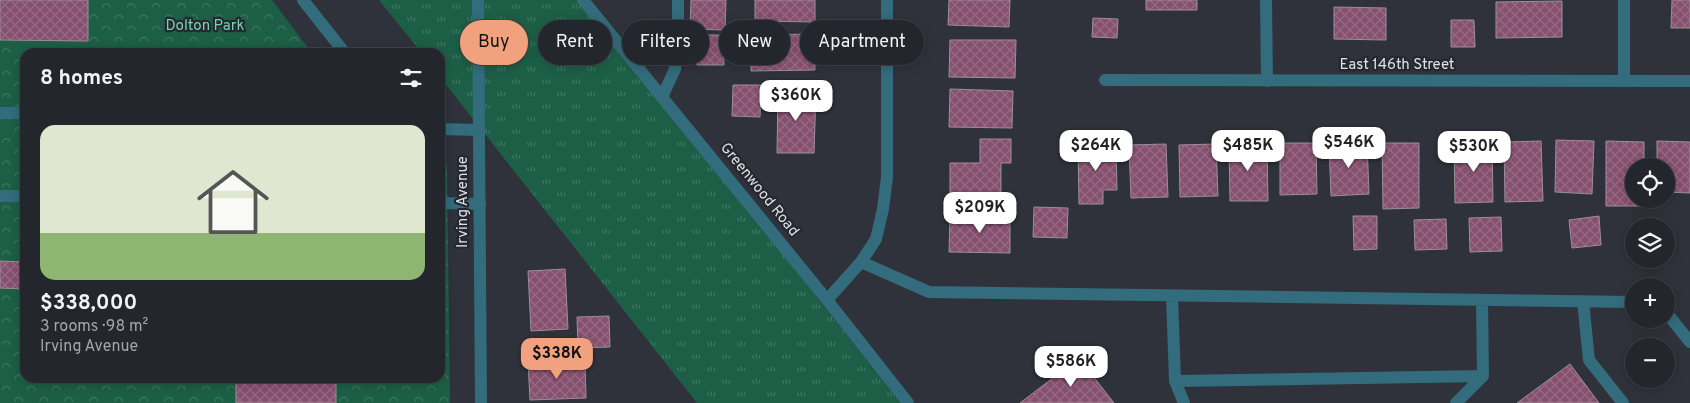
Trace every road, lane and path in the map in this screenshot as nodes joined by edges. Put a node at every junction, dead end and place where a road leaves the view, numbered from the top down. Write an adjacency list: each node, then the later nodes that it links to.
1 (303, 0): 8 (street)
2 (478, 0): 17 (street, Irving Avenue)
3 (583, 0): 13 (street, Greenwood Road)
4 (678, 0): 13 (street)
5 (887, 0): 22 (street)
6 (1266, 0): 10 (street)
7 (1624, 0): 11 (street)
8 (341, 48)
9 (1105, 80): 10 (street, East 146th Street)
10 (1267, 81): 11 (street, East 146th Street)
11 (1624, 81): 12 (street, East 146th Street)
12 (1690, 81)
13 (662, 97): 24 (street, Greenwood Road)
14 (0, 113): 15 (street)
15 (20, 113)
16 (445, 129): 17 (street)
17 (479, 130): 21 (street, Irving Avenue)
18 (0, 196): 19 (street)
19 (20, 196)
20 (445, 203): 21 (street)
21 (480, 204): 32 (street, Irving Avenue)
22 (861, 262): 23 (street); 24 (street)
23 (1172, 296): 25 (street); 31 (street)
24 (827, 300): 33 (street, Greenwood Road)
25 (1482, 300): 26 (street); 30 (street)
26 (1582, 301): 27 (street); 36 (street)
27 (1625, 302)
28 (1675, 323): 29 (street)
29 (1690, 342)
30 (1483, 376): 31 (street); 35 (street)
31 (1175, 381): 34 (street)
32 (481, 403)
33 (908, 403)
34 (1184, 403)
35 (1456, 403)
36 (1623, 403)

